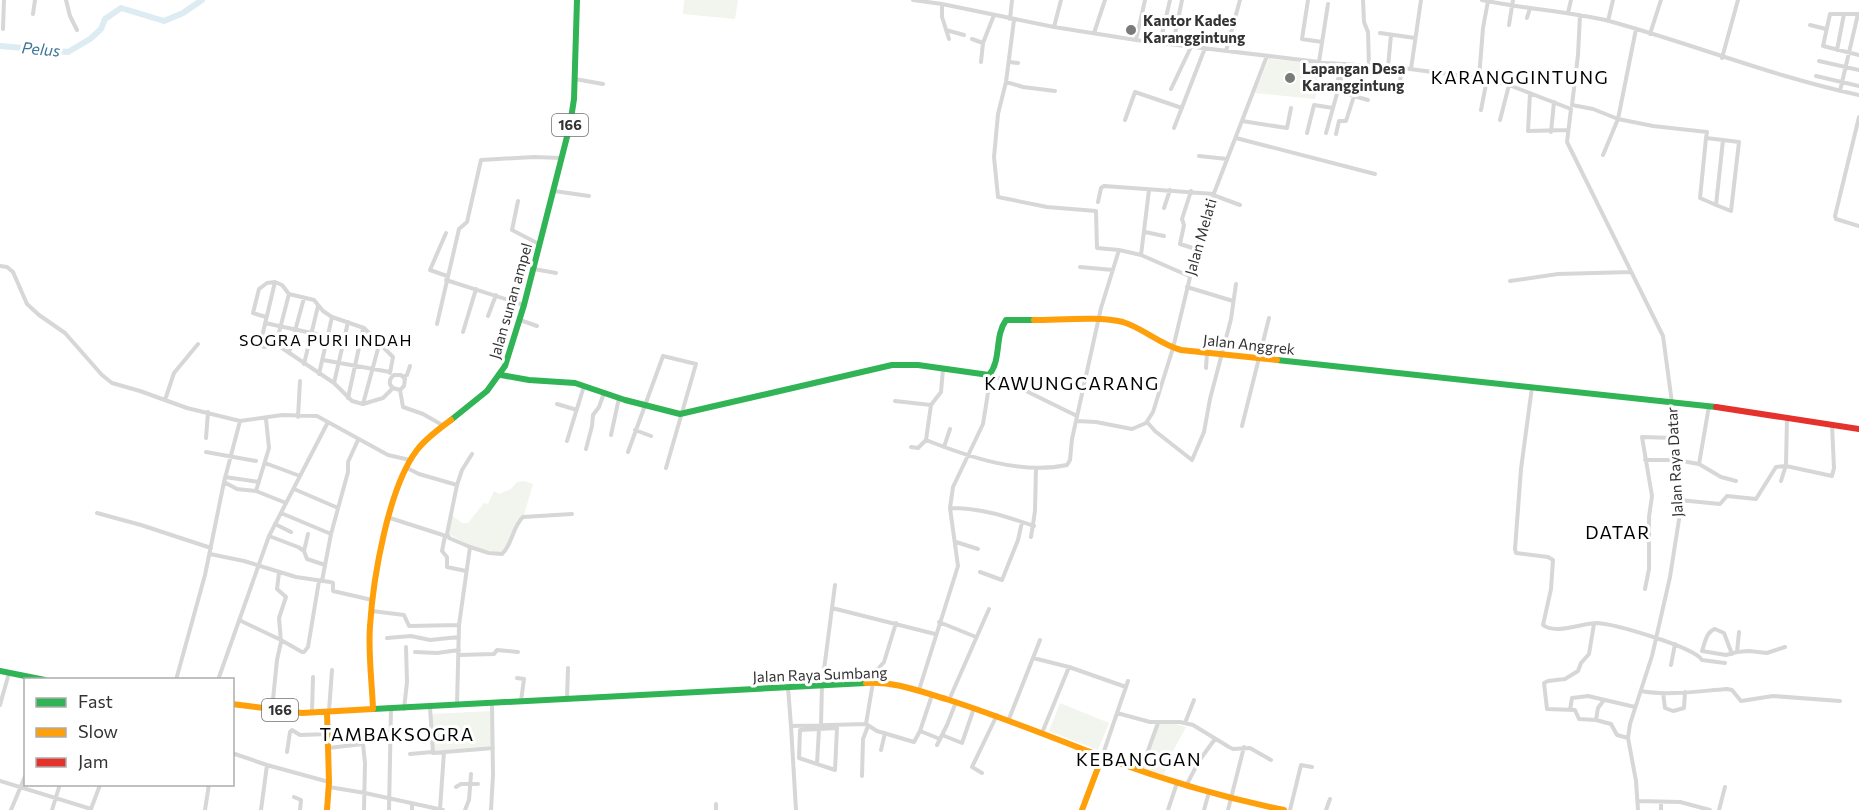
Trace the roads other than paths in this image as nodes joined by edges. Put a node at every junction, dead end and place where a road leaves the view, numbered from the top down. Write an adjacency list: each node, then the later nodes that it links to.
1 (4, 0): 40 (street)
2 (34, 0): 29 (street)
3 (66, 0): 43 (street)
4 (577, 0): 80 (street, Jalan sunan ampel / 166)
5 (913, 0): 24 (street)
6 (964, 0): 26 (street)
7 (1012, 0): 35 (street)
8 (1061, 0): 39 (street)
9 (1105, 0): 45 (street)
10 (1145, 0): 53 (street)
11 (1170, 0): 56 (street)
12 (1182, 0): 57 (street)
13 (1240, 0): 61 (street)
14 (1308, 0): 54 (street)
15 (1363, 0): 72 (street)
16 (1421, 0): 50 (street)
17 (1482, 0): 22 (street)
18 (1571, 0): 28 (street)
19 (1613, 0): 36 (street)
20 (1661, 0): 47 (street)
21 (1738, 0): 65 (street)
22 (1488, 1): 23 (street); 79 (street)
23 (1512, 2): 27 (street); 37 (street)
24 (942, 4): 26 (street); 44 (street)
25 (1328, 4): 54 (street)
26 (963, 8): 32 (street)
27 (1530, 8): 28 (street); 34 (street)
28 (1568, 13): 33 (street)
29 (33, 14)
30 (1844, 14): 31 (street); 42 (street); 60 (street)
31 (1858, 14): 62 (street)
32 (994, 15): 35 (street); 55 (street)
33 (1580, 15): 36 (street); 98 (street)
34 (1527, 18)
35 (1012, 19): 39 (street); 68 (street)
36 (1608, 21): 41 (street)
37 (1509, 25)
38 (1810, 25): 42 (street)
39 (1054, 27): 45 (street)
40 (3, 29)
41 (1636, 29): 47 (street); 104 (street)
42 (1827, 29): 60 (street)
43 (77, 30)
44 (946, 30): 48 (street); 51 (street)
45 (1094, 33): 53 (street)
46 (1380, 33): 49 (street)
47 (1650, 34): 65 (street)
48 (964, 35)
49 (1391, 35): 50 (street); 73 (street)
50 (1416, 38): 76 (street)
51 (949, 39)
52 (972, 39): 55 (street)
53 (1136, 40): 56 (street)
54 (1322, 42): 69 (street)
55 (983, 43): 67 (street)
56 (1160, 43): 57 (street)
57 (1173, 44): 58 (street)
58 (1191, 46): 59 (street); 88 (street)
59 (1204, 48): 61 (street); 99 (street)
60 (1837, 50): 62 (street)
61 (1227, 51): 64 (street)
62 (1849, 53): 63 (street); 74 (street)
63 (1859, 55)
64 (1267, 56): 69 (street); 107 (street, Jalan Melati)
65 (1722, 58): 90 (street)
66 (1819, 61): 74 (street)
67 (981, 62)
68 (1009, 62): 70 (street); 82 (street)
69 (1319, 62): 71 (street)
70 (1018, 63)
71 (1343, 64): 72 (street); 91 (street)
72 (1369, 66): 73 (street)
73 (1388, 67): 75 (street)
74 (1846, 67): 77 (street); 83 (street)
75 (1402, 68): 76 (street); 93 (street)
76 (1411, 69): 79 (street)
77 (1859, 70)
78 (1816, 76): 83 (street)
79 (1479, 78): 81 (street)
80 (574, 79): 84 (street); 119 (street, Jalan sunan ampel / 166)
81 (1487, 79): 85 (street); 102 (street)
82 (1006, 82): 89 (street); 139 (street)
83 (1842, 82): 87 (street); 90 (street)
84 (603, 84)
85 (1509, 85): 92 (street); 106 (street)
86 (1319, 86): 91 (street)
87 (1859, 86)
88 (1171, 89)
89 (1055, 91)
90 (1840, 91): 94 (street)
91 (1337, 92): 95 (street); 101 (street)
92 (1530, 93): 97 (street); 110 (street)
93 (1398, 94)
94 (1859, 95)
95 (1354, 96): 96 (street); 113 (street)
96 (1368, 100)
97 (1554, 102): 98 (street); 110 (street)
98 (1572, 107): 104 (street); 109 (street)
99 (1182, 108): 105 (street); 108 (street)
100 (1291, 108): 107 (street)
101 (1333, 108): 111 (street); 112 (street)
102 (1480, 110)
103 (1859, 117): 133 (street)
104 (1618, 119): 115 (street); 117 (street)
105 (1125, 120)
106 (1500, 120)
107 (1242, 121): 114 (street, Jalan Melati)
108 (1174, 128)
109 (1568, 130): 110 (street); 145 (street, Jalan Raya Datar)
110 (1551, 132)
111 (1307, 133)
112 (1326, 133)
113 (1336, 134)
114 (1236, 138): 120 (street, Jalan Melati); 121 (street)
115 (1706, 138): 116 (street); 131 (street)
116 (1723, 140): 131 (street); 131 (street)
117 (1603, 155)
118 (1199, 156): 120 (street)
119 (562, 158): 124 (street, Jalan sunan ampel / 166); 148 (street)
120 (1227, 159): 126 (street, Jalan Melati)
121 (1375, 174)
122 (1149, 190): 123 (street); 129 (street); 134 (street)
123 (1170, 190): 125 (street); 132 (street)
124 (554, 191): 127 (street); 137 (street, Jalan sunan ampel / 166)
125 (1191, 191): 126 (street); 138 (street)
126 (1214, 194): 130 (street); 138 (street, Jalan Melati)
127 (589, 196)
128 (518, 201): 137 (street)
129 (1098, 202)
130 (1240, 205)
131 (1716, 205)
132 (1164, 208)
133 (1859, 226)
134 (1145, 232): 136 (street); 140 (street)
135 (446, 233): 148 (street)
136 (1164, 236)
137 (540, 245): 143 (street, Jalan sunan ampel / 166)
138 (1196, 249): 147 (street, Jalan Melati)
139 (1119, 250): 140 (street); 144 (street)
140 (1141, 255): 147 (street)
141 (0, 266): 208 (street)
142 (1080, 267): 144 (street)
143 (534, 269): 146 (street); 158 (street, Jalan sunan ampel / 166)
144 (1113, 270): 165 (street)
145 (1631, 272): 150 (street); 210 (street, Jalan Raya Datar)
146 (556, 273)
147 (1189, 276): 152 (street, Jalan Melati)
148 (447, 278): 153 (street); 168 (street)
149 (275, 282): 154 (street); 161 (street); 161 (street)
150 (1510, 282)
151 (1236, 284): 157 (street)
152 (1187, 287): 157 (street); 180 (street, Jalan Melati)
153 (476, 289): 155 (street); 173 (street)
154 (289, 294): 156 (street); 169 (street)
155 (496, 295): 158 (street); 160 (street)
156 (304, 298): 159 (street); 172 (street)
157 (1233, 301): 183 (street)
158 (524, 305): 164 (street, Jalan sunan ampel / 166)
159 (318, 306): 162 (street); 174 (street)
160 (488, 316)
161 (266, 317): 167 (street)
162 (332, 317): 166 (street); 175 (street)
163 (1269, 318): 184 (street)
164 (520, 320): 170 (street); 196 (street, Jalan sunan ampel / 166)
165 (1099, 320): 180 (street, Jalan Anggrek); 197 (street, Jalan Anggrek); 222 (street)
166 (348, 322): 171 (street); 176 (street)
167 (265, 323): 169 (street); 178 (street)
168 (437, 324)
169 (280, 326): 172 (street); 178 (street)
170 (537, 326)
171 (364, 328): 179 (street); 188 (street)
172 (296, 331): 174 (street); 181 (street)
173 (463, 332)
174 (311, 334): 175 (street); 187 (street)
175 (328, 338): 176 (street); 185 (street)
176 (344, 340): 186 (street)
177 (198, 344): 208 (street)
178 (276, 344): 181 (street)
179 (380, 344): 192 (street); 193 (street)
180 (1173, 348): 182 (street, Jalan Anggrek); 225 (street, Jalan Melati)
181 (289, 353): 187 (street)
182 (1207, 353): 183 (street, Jalan Anggrek); 190 (street)
183 (1222, 354): 184 (street, Jalan Anggrek); 225 (street)
184 (1259, 359): 202 (street, Jalan Anggrek); 228 (street)
185 (322, 360): 186 (street); 194 (street)
186 (340, 363): 188 (street); 200 (street)
187 (304, 364): 194 (street)
188 (355, 366): 192 (street); 206 (street)
189 (410, 366): 198 (street)
190 (1206, 368)
191 (943, 369): 197 (street); 213 (street); 218 (street)
192 (373, 370): 193 (street); 211 (street)
193 (390, 372): 195 (street)
194 (319, 374): 200 (street)
195 (396, 374): 198 (street); 203 (street)
196 (501, 375): 201 (street); 227 (street, Jalan sunan ampel / 166)
197 (991, 375): 222 (street); 245 (street)
198 (403, 377): 204 (street)
199 (300, 381): 219 (street)
200 (334, 383): 206 (street)
201 (584, 385): 205 (street); 216 (street)
202 (1532, 387): 210 (street, Jalan Anggrek); 303 (street)
203 (393, 388): 204 (street); 211 (street)
204 (400, 390): 227 (street)
205 (605, 393): 207 (street); 241 (street)
206 (348, 398): 211 (street)
207 (619, 398): 214 (street); 232 (street)
208 (165, 400): 217 (street)
209 (895, 401): 213 (street)
210 (1672, 403): 215 (street, Jalan Anggrek); 235 (street, Jalan Raya Datar)
211 (363, 404)
212 (557, 404): 216 (street)
213 (931, 405): 237 (street)
214 (645, 406): 218 (street); 218 (street); 231 (street)
215 (1710, 406): 220 (street, Jalan Anggrek); 252 (street)
216 (577, 410): 238 (street)
217 (208, 412): 223 (street); 234 (street)
218 (682, 414): 255 (street)
219 (298, 417): 221 (street); 224 (street)
220 (1787, 417): 226 (street, Jalan Anggrek); 253 (street)
221 (266, 418): 223 (street); 251 (street)
222 (1077, 419): 225 (street); 256 (street)
223 (240, 420): 246 (street)
224 (328, 422): 236 (street); 257 (street)
225 (1145, 424)
226 (1832, 425): 230 (street, Jalan Anggrek); 253 (street)
227 (446, 426): 247 (street, Jalan sunan ampel / 166)
228 (1242, 426)
229 (950, 429): 240 (street)
230 (1859, 429)
231 (635, 430): 233 (street); 243 (street)
232 (611, 435)
233 (651, 436)
234 (206, 438)
235 (1675, 438): 248 (street); 249 (street, Jalan Raya Datar)
236 (358, 440): 247 (street); 267 (street)
237 (926, 440): 239 (street); 240 (street)
238 (567, 441)
239 (911, 447)
240 (944, 447): 245 (street)
241 (586, 449)
242 (206, 452): 246 (street)
243 (628, 452)
244 (472, 454): 262 (street)
245 (967, 456): 256 (street); 268 (street)
246 (230, 458): 250 (street); 258 (street)
247 (410, 460): 254 (street, Jalan sunan ampel / 166)
248 (1645, 460): 249 (street); 295 (street)
249 (1676, 460): 252 (street); 265 (street, Jalan Raya Datar)
250 (256, 461)
251 (265, 463): 257 (street); 260 (street)
252 (1699, 464): 259 (street)
253 (1786, 466): 261 (street); 265 (street)
254 (406, 468): 262 (street); 272 (street, Jalan sunan ampel / 166)
255 (666, 468)
256 (1036, 468): 275 (street)
257 (300, 476): 263 (street)
258 (224, 480): 260 (street); 264 (street); 284 (street)
259 (1736, 481)
260 (259, 482): 264 (street)
261 (1781, 482)
262 (457, 485): 280 (street)
263 (294, 489): 266 (street); 267 (street)
264 (256, 490): 266 (street)
265 (1679, 500): 310 (street, Jalan Raya Datar)
266 (286, 503): 270 (street)
267 (338, 508): 278 (street)
268 (950, 508): 273 (street); 282 (street)
269 (97, 513): 284 (street)
270 (281, 513): 274 (street); 278 (street)
271 (572, 514): 283 (street)
272 (390, 518): 280 (street); 296 (street, Jalan sunan ampel / 166)
273 (1022, 522): 275 (street); 292 (street)
274 (276, 524): 276 (street); 279 (street)
275 (1034, 526): 281 (street)
276 (291, 532)
277 (308, 534): 286 (street)
278 (331, 534): 288 (street)
279 (269, 536): 286 (street); 289 (street)
280 (447, 537): 283 (street); 290 (street)
281 (1031, 537)
282 (956, 543): 285 (street); 301 (street)
283 (470, 547): 290 (street)
284 (211, 548): 287 (street)
285 (978, 549)
286 (304, 551): 288 (street)
287 (210, 554): 289 (street); 334 (street)
288 (325, 565): 293 (street)
289 (258, 566): 291 (street); 300 (street)
290 (466, 571): 304 (street)
291 (279, 573): 293 (street); 311 (street)
292 (980, 573)
293 (320, 581): 296 (street); 311 (street)
294 (835, 585): 297 (street)
295 (1645, 589)
296 (374, 601): 299 (street, Jalan sunan ampel / 166)
297 (832, 608): 302 (street); 339 (street)
298 (989, 609): 308 (street)
299 (372, 611): 304 (street); 361 (street, Jalan sunan ampel / 166)
300 (239, 620): 311 (street); 335 (street)
301 (939, 622): 306 (street); 308 (street)
302 (896, 623): 306 (street); 338 (street)
303 (1594, 624): 310 (street); 364 (street)
304 (459, 625): 307 (street)
305 (1738, 632): 319 (street)
306 (935, 634): 342 (street)
307 (459, 637): 309 (street); 317 (street)
308 (976, 637): 351 (street)
309 (387, 638)
310 (1656, 638): 313 (street); 343 (street, Jalan Raya Datar)
311 (281, 640): 360 (street)
312 (1040, 640): 323 (street)
313 (1675, 644): 320 (street); 326 (street)
314 (406, 647): 363 (street)
315 (1785, 647): 319 (street)
316 (415, 652): 317 (street)
317 (459, 652): 318 (street); 356 (street)
318 (518, 652)
319 (1737, 652): 322 (street)
320 (1701, 653): 321 (street); 322 (street); 324 (street)
321 (1717, 654): 322 (street); 324 (street)
322 (1732, 654)
323 (1033, 658): 327 (street); 369 (street)
324 (1716, 661): 325 (street)
325 (1725, 663)
326 (1671, 665)
327 (1068, 667): 341 (street); 377 (street)
328 (568, 668): 347 (street)
329 (332, 670): 366 (street)
330 (0, 671): 331 (street)
331 (9, 672): 333 (street); 355 (street)
332 (314, 677): 365 (street)
333 (36, 678)
334 (177, 678)
335 (219, 678)
336 (517, 678): 350 (street)
337 (1128, 681): 341 (street)
338 (874, 682): 339 (street, Jalan Raya Sumbang); 342 (street, Jalan Raya Sumbang); 373 (street)
339 (822, 685): 340 (street, Jalan Raya Sumbang); 375 (street)
340 (789, 687): 347 (street, Jalan Raya Sumbang); 374 (street)
341 (1126, 687): 367 (street)
342 (919, 690): 346 (street, Jalan Raya Sumbang)
343 (1641, 691): 345 (street); 358 (street, Jalan Raya Datar)
344 (1686, 692): 345 (street); 345 (street); 352 (street)
345 (1663, 693)
346 (932, 695): 351 (street, Jalan Raya Sumbang); 376 (street)
347 (567, 699): 350 (street, Jalan Raya Sumbang)
348 (1194, 700): 372 (street)
349 (1604, 700): 358 (street); 364 (street); 370 (street)
350 (521, 701): 354 (street, Jalan Raya Sumbang)
351 (952, 701): 359 (street, Jalan Raya Sumbang); 380 (street)
352 (1840, 701)
353 (234, 704): 360 (street, 166)
354 (492, 704): 356 (street, Jalan Raya Sumbang); 386 (street)
355 (0, 705)
356 (457, 705): 357 (street, Jalan Raya Sumbang)
357 (430, 707): 363 (street, Jalan Raya Sumbang); 391 (street)
358 (1635, 707): 381 (street, Jalan Raya Datar)
359 (974, 708): 368 (street, Jalan Raya Sumbang); 380 (street)
360 (272, 709): 365 (street, 166)
361 (373, 709): 362 (street, Jalan Raya Sumbang); 366 (street, 166)
362 (391, 709): 363 (street, Jalan Raya Sumbang); 421 (street)
363 (404, 709)
364 (1570, 710): 370 (street)
365 (312, 712): 366 (street, 166)
366 (328, 712): 378 (street)
367 (1117, 713): 371 (street); 395 (street)
368 (997, 715): 369 (street, Jalan Raya Sumbang); 401 (street)
369 (1009, 719): 377 (street, Jalan Raya Sumbang)
370 (1596, 720): 381 (street)
371 (1158, 723): 372 (street); 400 (street)
372 (1185, 723): 382 (street)
373 (867, 725): 375 (street); 379 (street); 403 (street)
374 (791, 726): 375 (street); 388 (street)
375 (820, 727): 387 (street); 397 (street); 397 (street)
376 (920, 731): 379 (street); 380 (street)
377 (1042, 733): 395 (street, Jalan Raya Sumbang)
378 (328, 734): 385 (street); 390 (street)
379 (885, 734): 389 (street)
380 (941, 737): 383 (street)
381 (1628, 738): 424 (street, Jalan Raya Datar)
382 (1215, 739): 384 (street); 413 (street)
383 (937, 745)
384 (1244, 747): 396 (street); 422 (street)
385 (328, 748): 407 (street); 418 (street)
386 (493, 748): 392 (street); 440 (street)
387 (799, 749): 388 (street); 397 (street)
388 (793, 750): 442 (street)
389 (881, 750)
390 (287, 752)
391 (432, 752): 392 (street); 394 (street)
392 (444, 752): 438 (street)
393 (234, 754): 398 (street)
394 (410, 754)
395 (1102, 757): 400 (street, Jalan Raya Sumbang); 443 (street)
396 (1271, 760)
397 (817, 764)
398 (267, 765): 407 (street); 432 (street)
399 (1312, 767): 448 (street)
400 (1141, 771): 406 (street, Jalan Raya Sumbang)
401 (982, 773)
402 (471, 774): 408 (street)
403 (862, 776)
404 (24, 778): 414 (street)
405 (0, 780): 414 (street)
406 (1178, 783): 413 (street, Jalan Raya Sumbang); 444 (street)
407 (329, 784): 418 (street); 434 (street)
408 (470, 784): 409 (street); 416 (street); 439 (street)
409 (478, 784)
410 (59, 786): 419 (street)
411 (100, 786): 428 (street)
412 (209, 786): 431 (street)
413 (1186, 786): 417 (street, Jalan Raya Sumbang)
414 (20, 787): 419 (street); 429 (street)
415 (1725, 787): 453 (street)
416 (456, 788)
417 (1209, 792): 422 (street, Jalan Raya Sumbang); 445 (street)
418 (365, 793): 421 (street); 435 (street)
419 (56, 797): 428 (street); 430 (street)
420 (294, 797): 433 (street)
421 (390, 798): 426 (street); 436 (street)
422 (1231, 799): 446 (street); 447 (street, Jalan Raya Sumbang)
423 (1330, 799): 449 (street)
424 (1638, 801): 425 (street); 450 (street, Jalan Raya Datar)
425 (1661, 802): 451 (street); 452 (street)
426 (412, 804): 437 (street); 438 (street)
427 (716, 804): 441 (street)
428 (91, 809)
429 (11, 810)
430 (52, 810)
431 (205, 810)
432 (261, 810)
433 (300, 810)
434 (327, 810)
435 (364, 810)
436 (389, 810)
437 (412, 810)
438 (441, 810)
439 (465, 810)
440 (491, 810)
441 (716, 810)
442 (796, 810)
443 (1082, 810)
444 (1168, 810)
445 (1204, 810)
446 (1228, 810)
447 (1284, 810)
448 (1290, 810)
449 (1326, 810)
450 (1638, 810)
451 (1661, 810)
452 (1710, 810)
453 (1719, 810)

